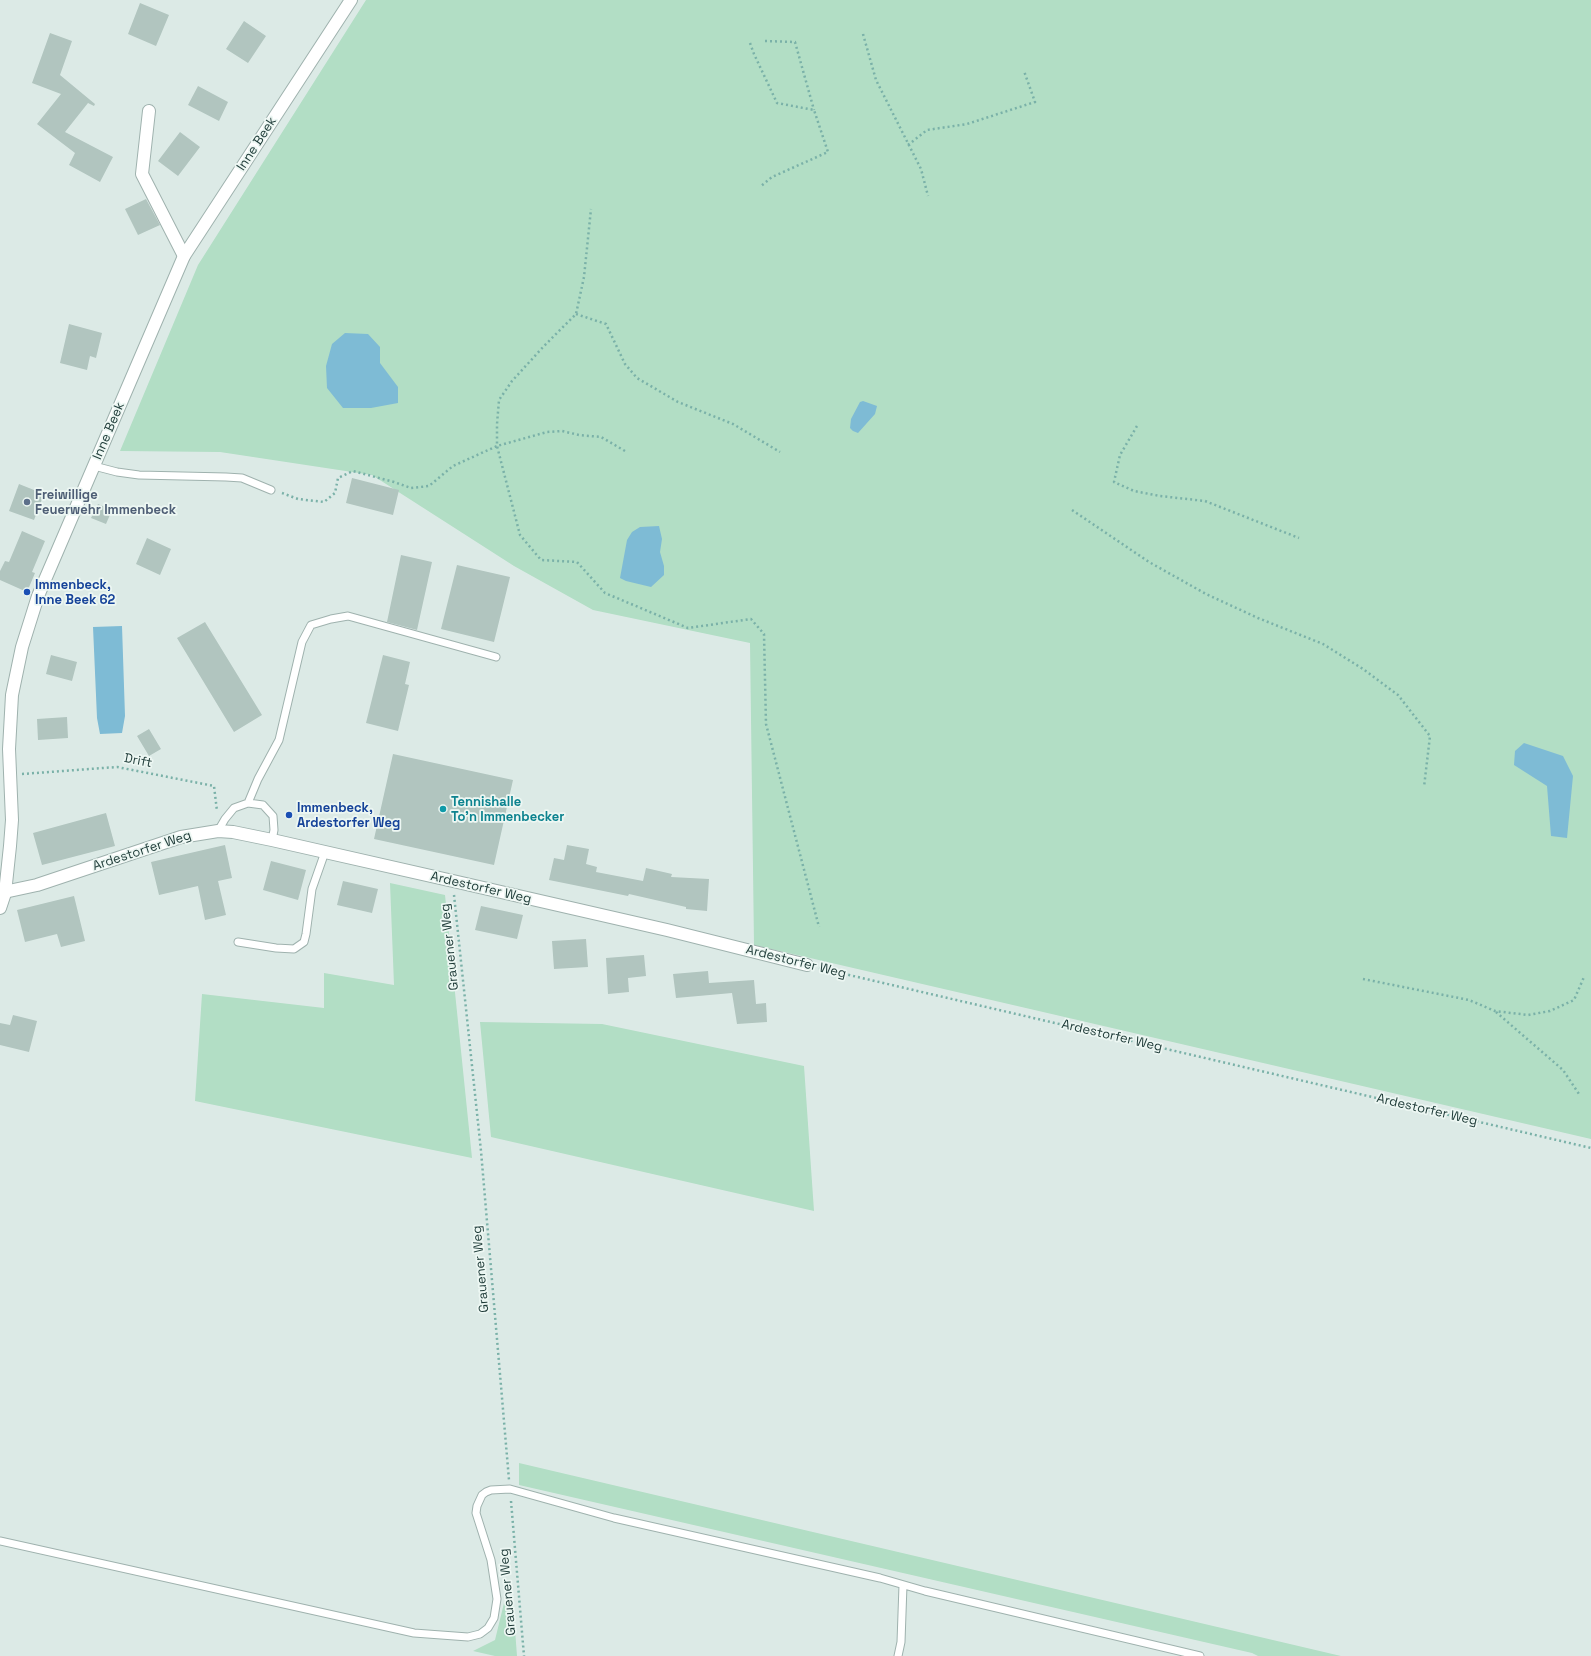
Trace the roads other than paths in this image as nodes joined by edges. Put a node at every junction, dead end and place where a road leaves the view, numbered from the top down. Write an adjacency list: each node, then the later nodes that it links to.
1 (351, 0): 3 (street, Inne Beek)
2 (148, 111): 3 (street)
3 (184, 256): 4 (street, Inne Beek)
4 (94, 466): 5 (lane); 7 (street, Inne Beek)
5 (271, 490)
6 (496, 657): 8 (lane)
7 (4, 747): 12 (street, Inne Beek)
8 (248, 803): 9 (lane); 10 (lane)
9 (218, 832): 10 (street, Ardestorfer Weg); 12 (street, Ardestorfer Weg)
10 (272, 840): 11 (street, Ardestorfer Weg)
11 (325, 852): 14 (lane); 15 (street, Ardestorfer Weg)
12 (2, 893): 13 (street, Inne Beek)
13 (0, 908)
14 (238, 942)
15 (807, 965)
16 (0, 1541): 17 (lane)
17 (903, 1585): 18 (lane); 19 (lane)
18 (898, 1656)
19 (1200, 1656)

